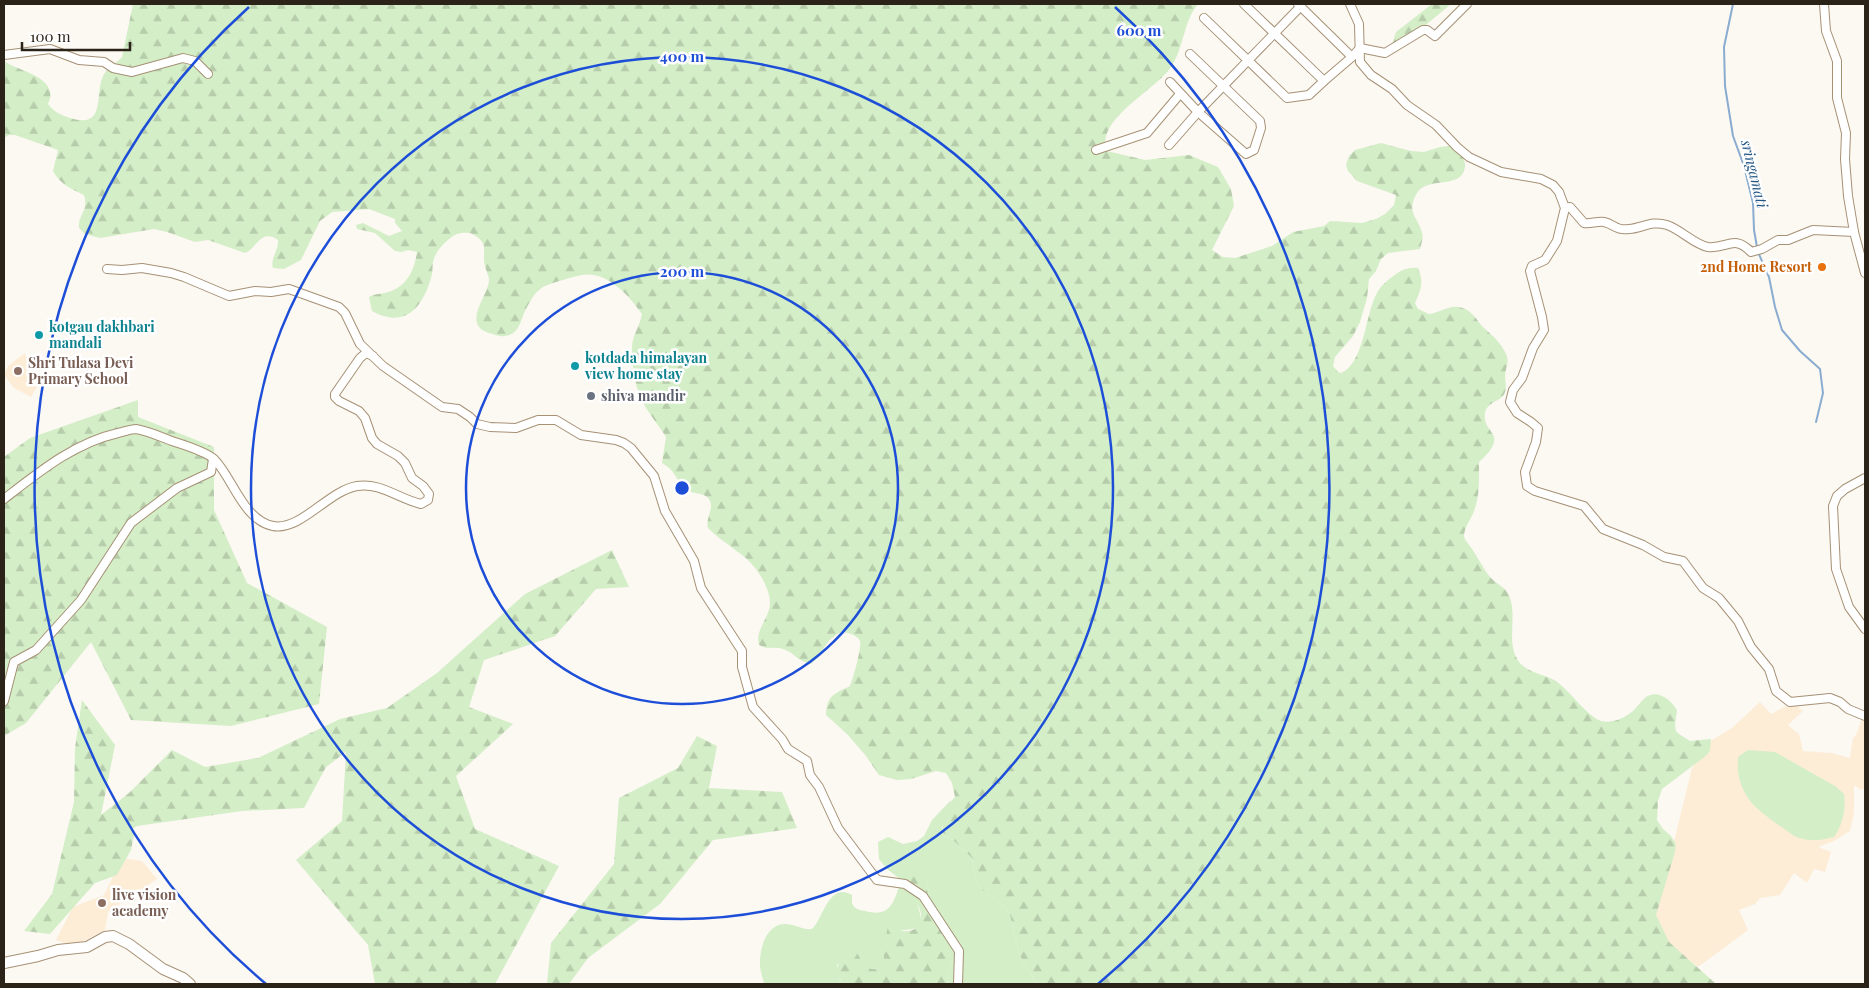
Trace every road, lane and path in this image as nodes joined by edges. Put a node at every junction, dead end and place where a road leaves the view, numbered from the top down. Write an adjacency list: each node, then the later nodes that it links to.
1 (1244, 4): 7 (street)
2 (1350, 4): 8 (street)
3 (1466, 4): 8 (street)
4 (1824, 4): 22 (street)
5 (1300, 5): 7 (street); 11 (street)
6 (1204, 18): 12 (street)
7 (1275, 32): 12 (street); 14 (street)
8 (1360, 48): 11 (street); 21 (street)
9 (1190, 54): 16 (street)
10 (4, 55): 13 (street)
11 (1352, 57): 14 (street)
12 (1247, 61): 14 (street); 16 (street)
13 (208, 74)
14 (1324, 81)
15 (1170, 82): 17 (street)
16 (1223, 86): 18 (street); 18 (street)
17 (1180, 94): 18 (street); 20 (street)
18 (1198, 112): 19 (street)
19 (1169, 145)
20 (1096, 150)
21 (1565, 208): 22 (street); 31 (street)
22 (1854, 232): 24 (street)
23 (107, 269): 25 (street)
24 (1865, 273)
25 (374, 357): 26 (street); 35 (street)
26 (213, 459): 28 (street); 30 (street)
27 (1865, 478): 29 (street)
28 (4, 499)
29 (1865, 629)
30 (4, 702)
31 (1865, 716)
32 (8, 962): 33 (street); 34 (street)
33 (4, 968)
34 (190, 984)
35 (958, 984)

